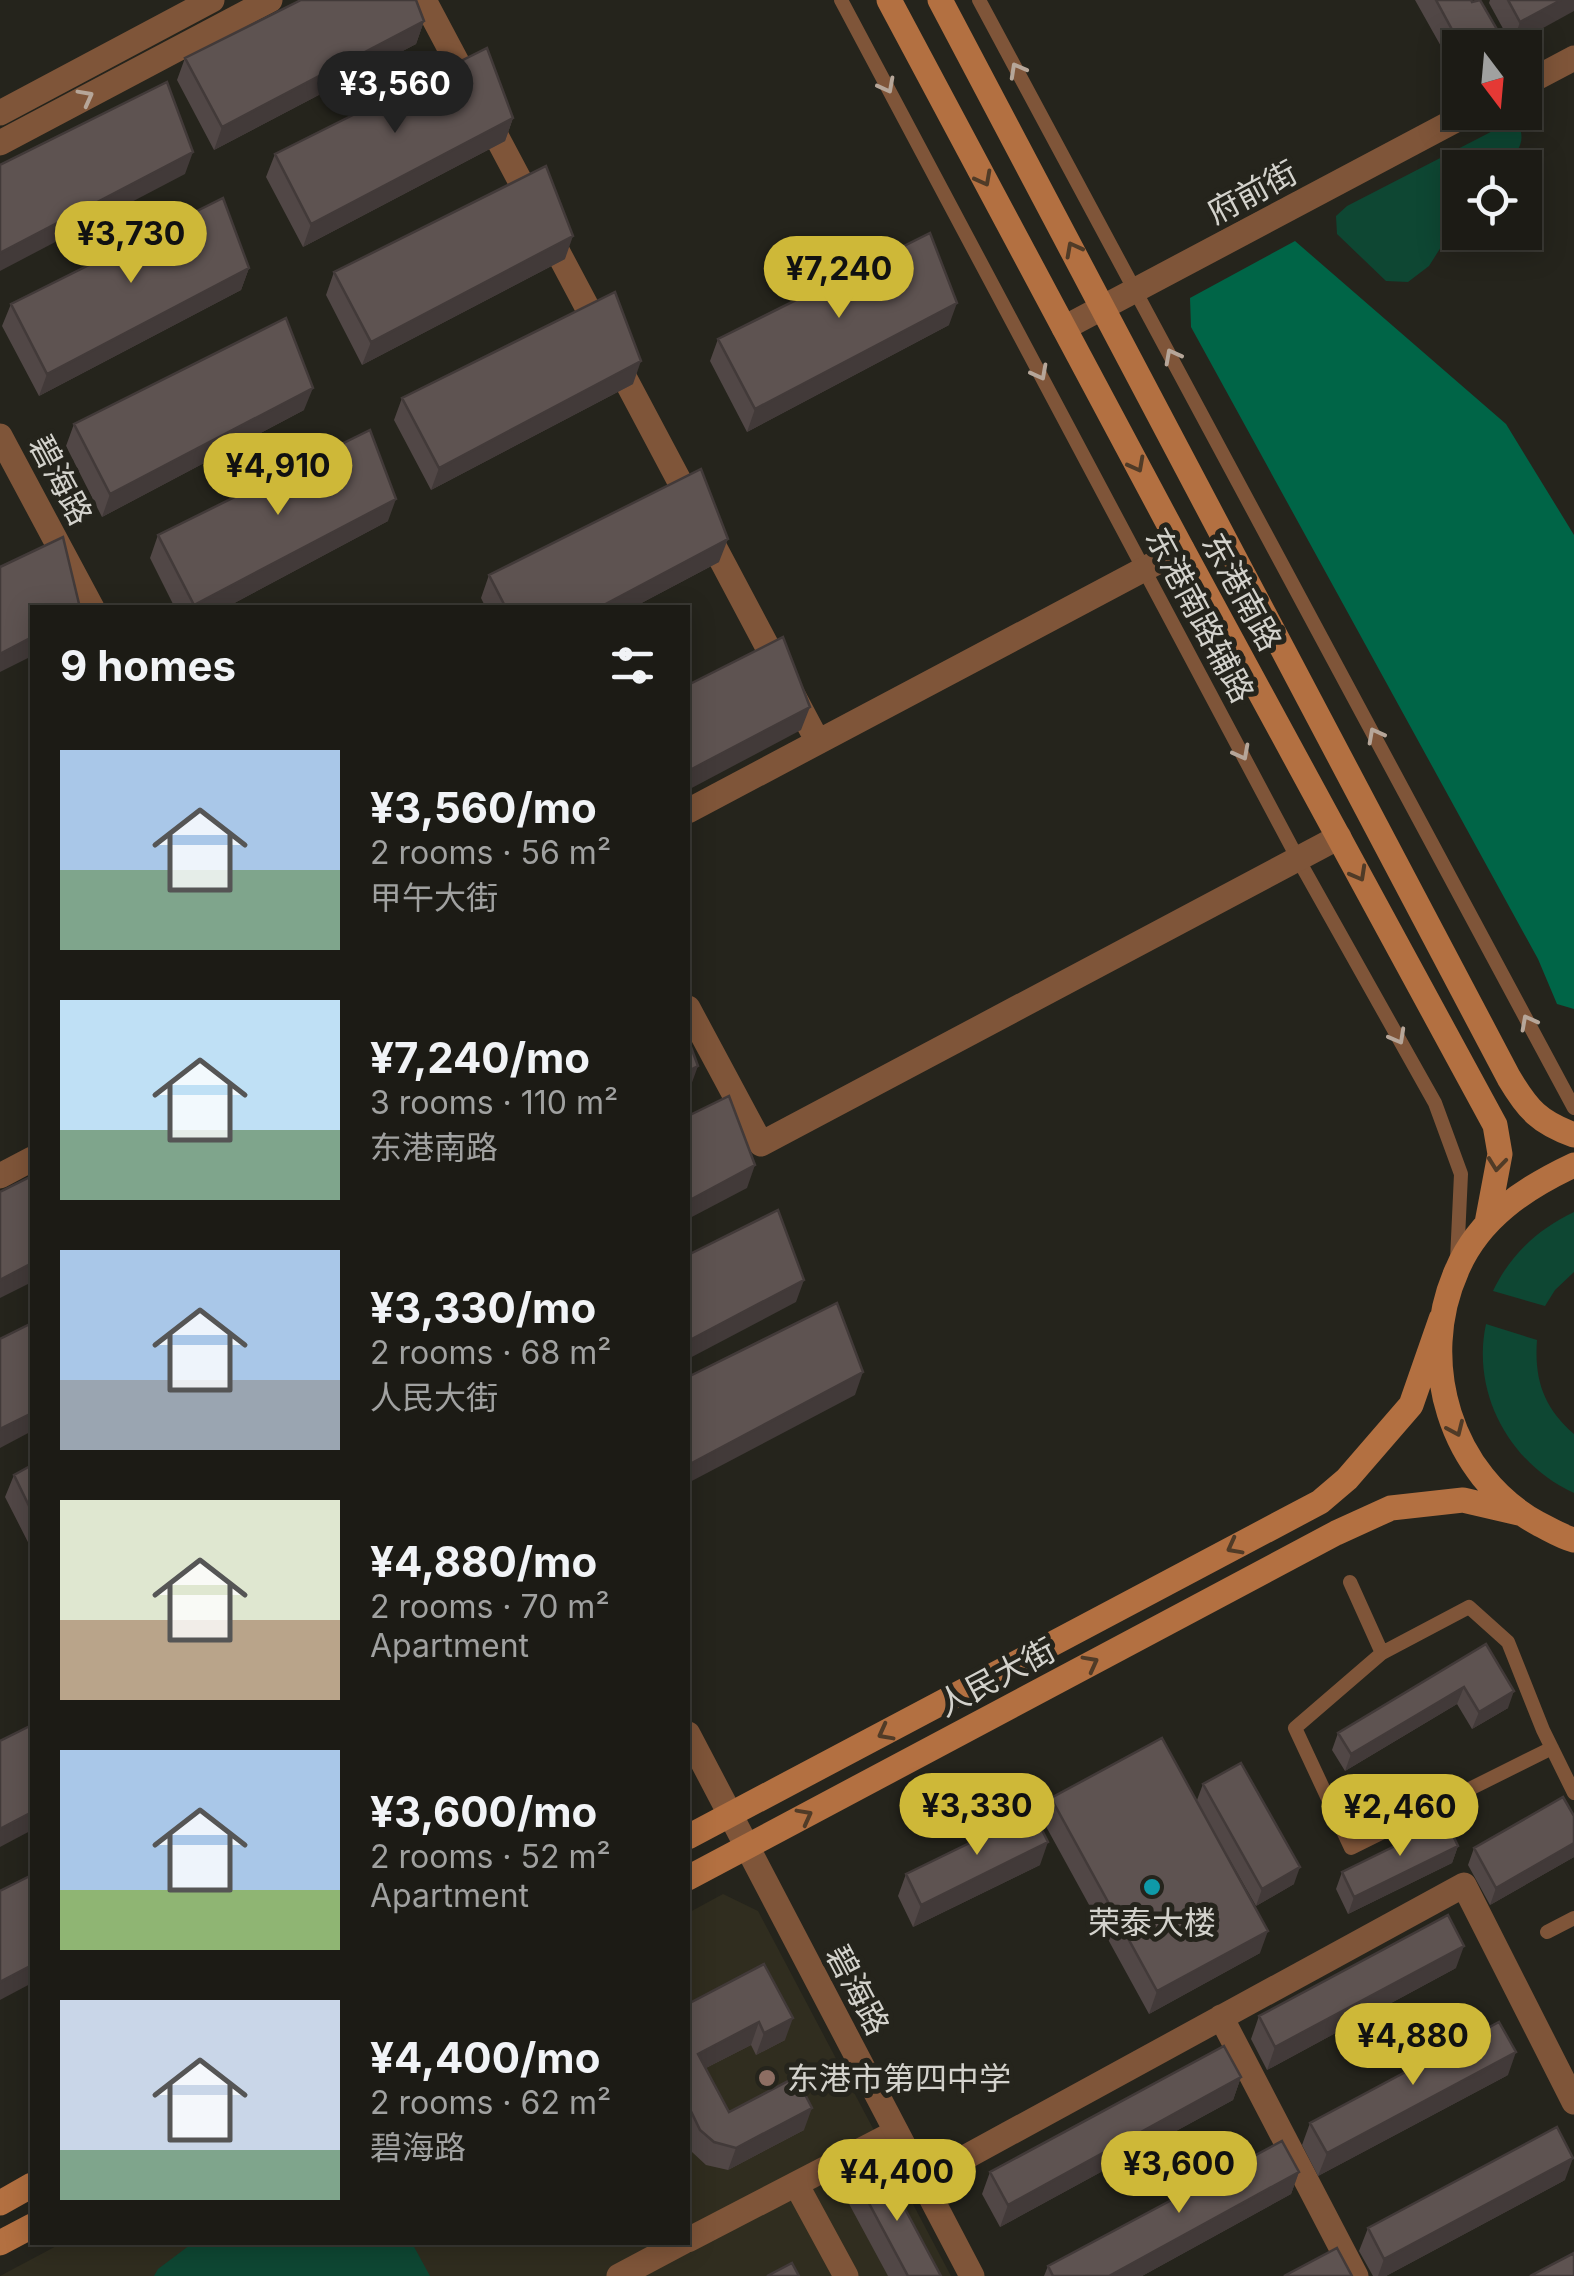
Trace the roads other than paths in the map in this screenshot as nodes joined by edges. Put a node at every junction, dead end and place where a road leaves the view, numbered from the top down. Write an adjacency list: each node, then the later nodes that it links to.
1 (212, 0): 10 (street)
2 (270, 0): 12 (street, one-way to 2)
3 (424, 0): 20 (street)
4 (841, 0): 18 (lane, 东港南路辅路, one-way to 18)
5 (889, 0): 15 (main road, 东港南路, one-way to 15)
6 (940, 0): 14 (main road, 东港南路, one-way to 6)
7 (979, 0): 13 (lane, one-way to 7)
8 (1574, 58): 9 (street)
9 (1542, 75)
10 (0, 112)
11 (1442, 127): 13 (street, 府前街)
12 (0, 143)
13 (1137, 290): 14 (street, 府前街); 25 (lane, one-way to 13)
14 (1104, 307): 15 (street, 府前街); 26 (main road, 东港南路)
15 (1064, 328): 17 (main road, 东港南路, one-way to 17)
16 (0, 436): 19 (street, 碧海路)
17 (1182, 549): 18 (street); 22 (main road, 东港南路)
18 (1144, 570): 20 (street); 23 (lane, 东港南路辅路, one-way to 23)
19 (90, 605)
20 (818, 742): 21 (street)
21 (690, 810)
22 (1339, 837): 23 (street); 30 (main road, 东港南路, one-way to 30)
23 (1298, 859): 24 (street); 31 (lane, 东港南路辅路, one-way to 31)
24 (690, 1012)
25 (1574, 1108)
26 (1574, 1135)
27 (30, 1160): 29 (street)
28 (1574, 1164): 30 (main road)
29 (0, 1176)
30 (1487, 1222): 31 (main road, 人民大街)
31 (1457, 1269): 32 (main road, 人民大街)
32 (1441, 1319): 33 (main road, one-way to 33); 40 (main road, 人民大街, one-way to 40)
33 (1519, 1513): 34 (main road); 42 (main road, 人民大街, one-way to 33)
34 (1574, 1540)
35 (1350, 1582): 36 (lane)
36 (1382, 1654): 38 (lane); 38 (lane)
37 (690, 1738): 40 (street, 碧海路)
38 (1552, 1748): 39 (lane)
39 (1574, 1793)
40 (730, 1815): 41 (main road, 人民大街); 42 (street, 碧海路)
41 (690, 1836)
42 (746, 1847): 43 (main road, 人民大街); 48 (street, 碧海路)
43 (690, 1877)
44 (1574, 1918): 45 (lane)
45 (1547, 1932)
46 (1221, 2018): 47 (street); 49 (street); 60 (street)
47 (1574, 2102)
48 (896, 2132): 49 (street, 碧海路); 50 (street)
49 (922, 2181): 59 (street, 碧海路)
50 (796, 2184): 54 (street); 58 (street)
51 (30, 2186): 52 (main road)
52 (0, 2202)
53 (30, 2227): 55 (main road)
54 (690, 2238)
55 (0, 2243)
56 (677, 2245): 57 (street)
57 (619, 2276)
58 (846, 2276)
59 (972, 2276)
60 (1356, 2276)

